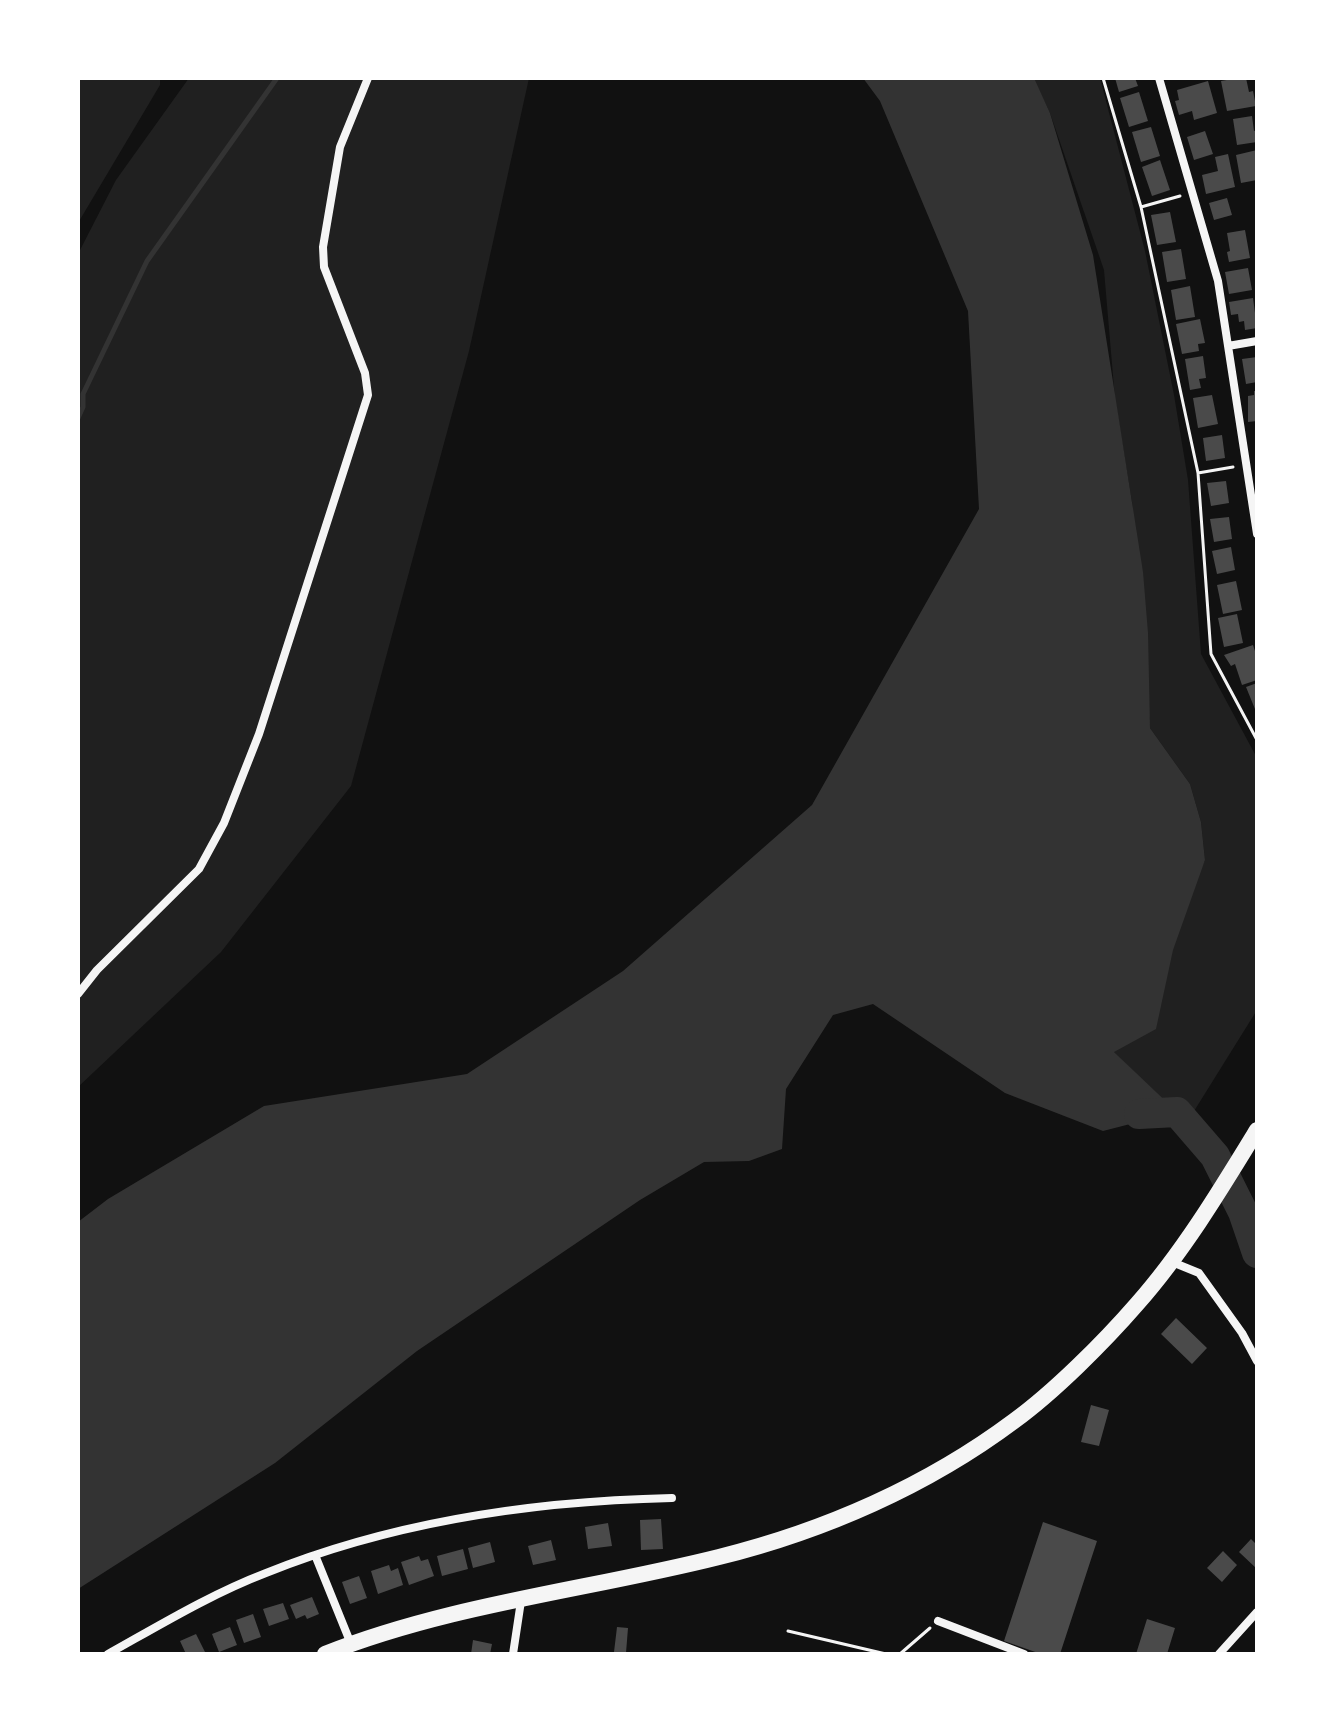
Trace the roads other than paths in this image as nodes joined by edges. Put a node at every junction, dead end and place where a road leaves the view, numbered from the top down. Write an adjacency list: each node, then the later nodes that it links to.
1 (368, 78): 6 (street)
2 (1159, 78): 4 (street)
3 (1257, 341): 4 (street)
4 (1228, 346): 5 (street)
5 (1257, 534)
6 (78, 994)
7 (1253, 1136): 8 (main road)
8 (1173, 1259): 9 (street); 12 (main road)
9 (1257, 1361)
10 (672, 1498): 11 (street)
11 (315, 1555): 15 (street); 16 (street)
12 (521, 1601): 15 (main road); 18 (street)
13 (1257, 1612): 20 (street)
14 (938, 1621): 19 (street)
15 (351, 1644): 17 (main road)
16 (108, 1654)
17 (325, 1654)
18 (513, 1654)
19 (1024, 1654)
20 (1219, 1654)

